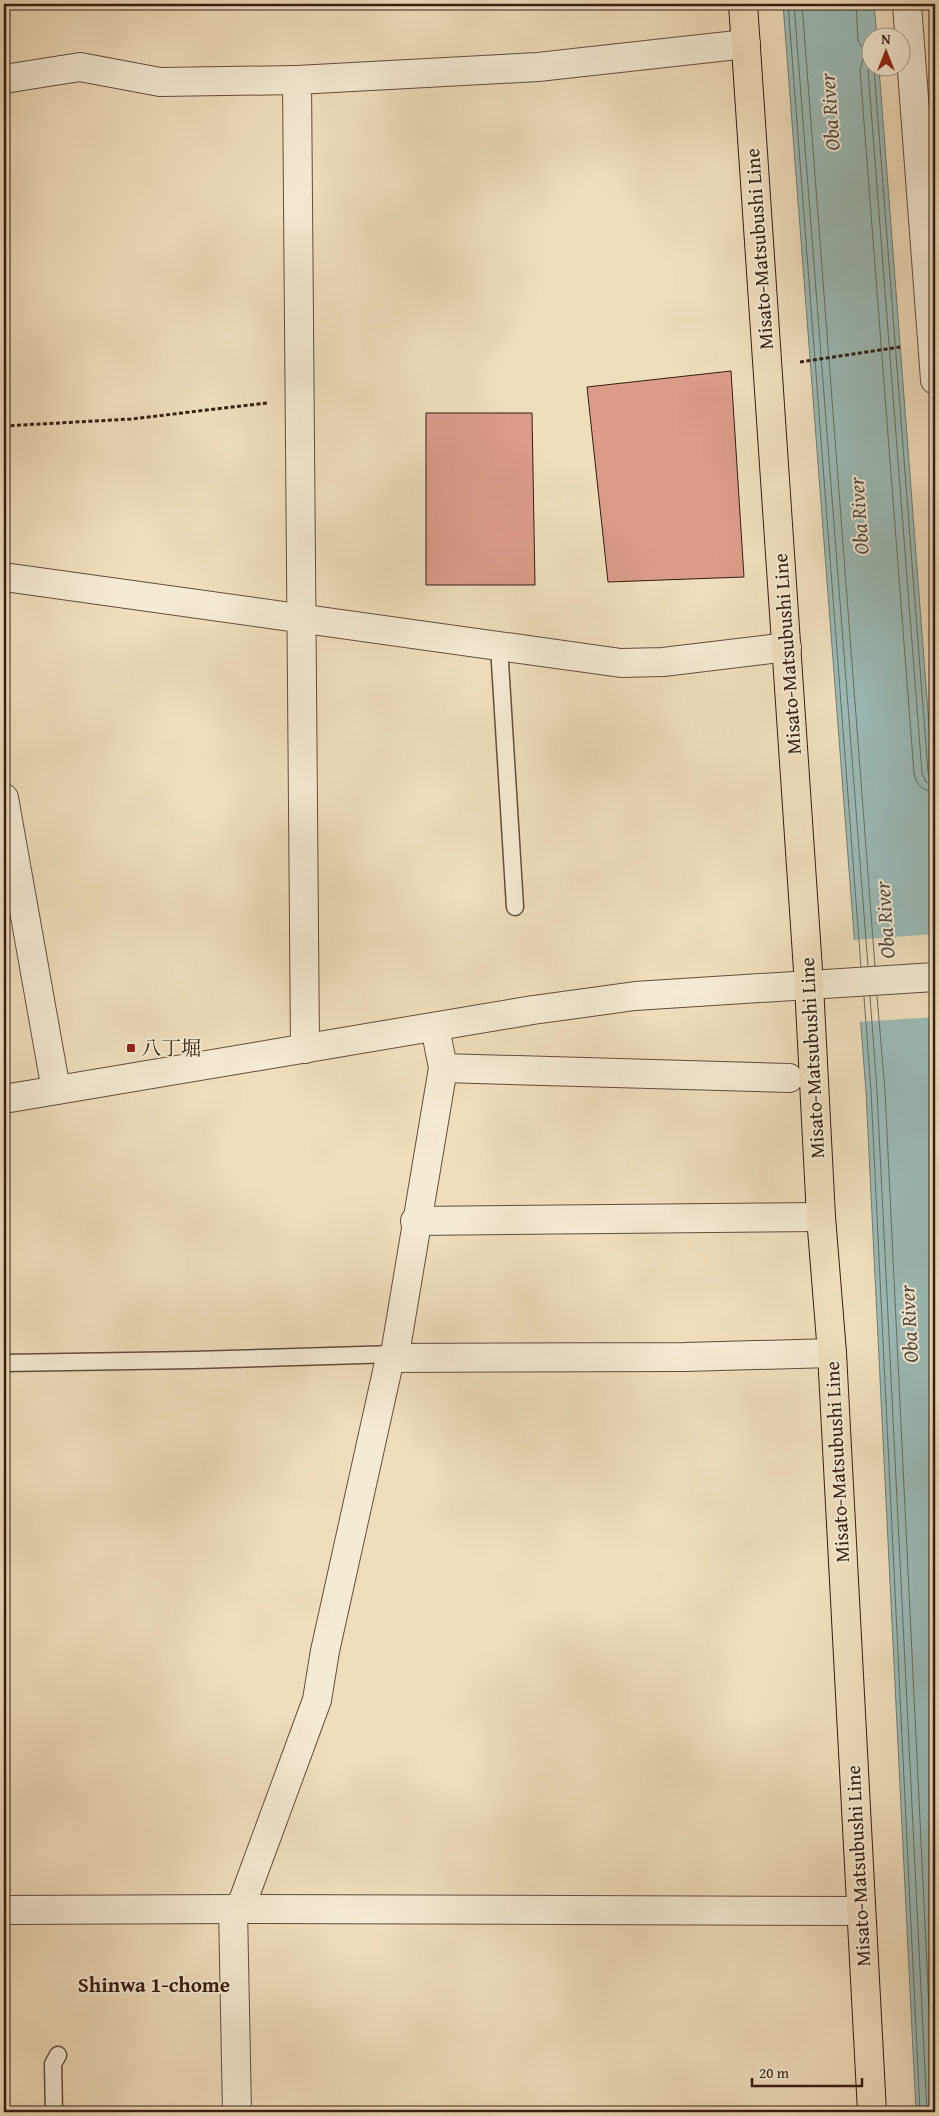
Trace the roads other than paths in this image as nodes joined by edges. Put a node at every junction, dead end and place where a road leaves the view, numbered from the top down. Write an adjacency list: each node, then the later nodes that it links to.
1 (743, 4): 3 (main road, Misato-Matsubushi Line)
2 (907, 4): 6 (street)
3 (746, 44): 5 (street); 11 (main road, Misato-Matsubushi Line)
4 (4, 79): 5 (street)
5 (297, 80): 9 (street)
6 (933, 340): 7 (street)
7 (935, 380)
8 (4, 577): 9 (street)
9 (302, 618): 10 (street); 17 (street)
10 (499, 646): 11 (street); 13 (lane)
11 (787, 647): 15 (main road, Misato-Matsubushi Line)
12 (4, 798): 20 (street)
13 (515, 907)
14 (935, 977): 15 (street)
15 (809, 985): 16 (street); 22 (main road, Misato-Matsubushi Line)
16 (435, 1027): 17 (street); 18 (street)
17 (305, 1049): 20 (street)
18 (443, 1068): 19 (street); 23 (street)
19 (789, 1078)
20 (56, 1090): 21 (street)
21 (4, 1099)
22 (821, 1217): 23 (street); 24 (main road, Misato-Matsubushi Line)
23 (415, 1222): 25 (street)
24 (832, 1353): 25 (street); 29 (main road, Misato-Matsubushi Line)
25 (392, 1356): 26 (lane); 27 (street)
26 (4, 1363)
27 (236, 1909): 28 (street); 29 (street); 32 (street)
28 (4, 1910)
29 (860, 1911): 33 (main road, Misato-Matsubushi Line)
30 (58, 2055): 31 (lane)
31 (54, 2112)
32 (237, 2112)
33 (872, 2112)

